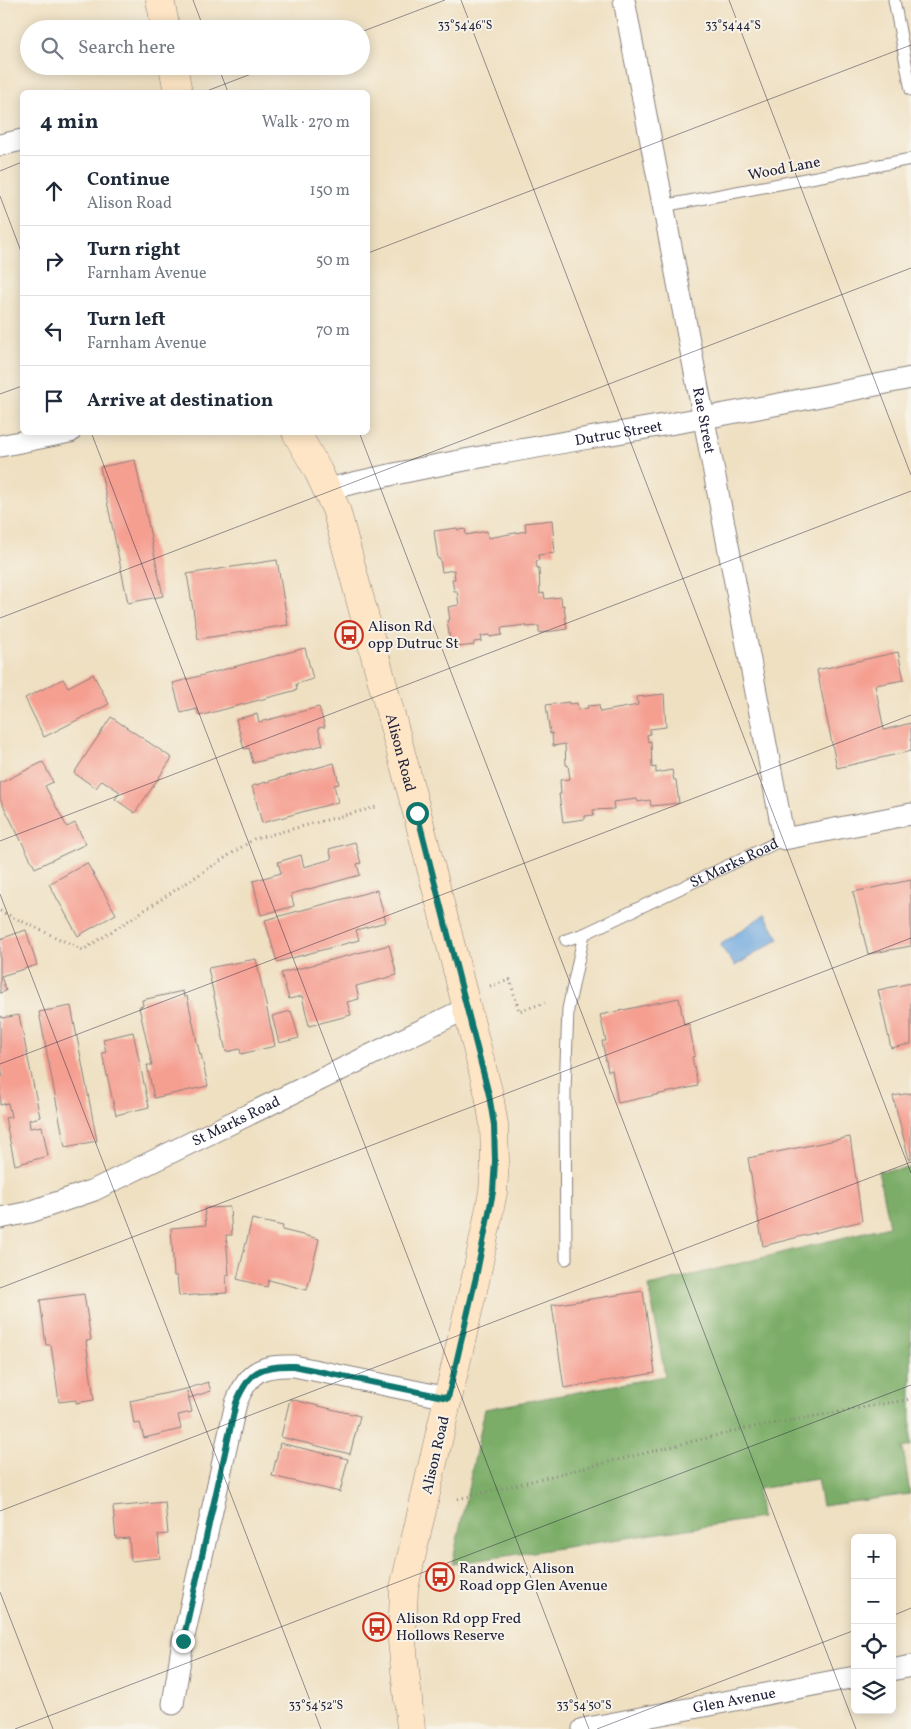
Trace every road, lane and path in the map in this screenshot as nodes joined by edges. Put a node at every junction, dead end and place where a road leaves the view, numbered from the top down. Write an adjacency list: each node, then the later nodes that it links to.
1 (160, 0): 4 (main road)
2 (624, 0): 11 (street, Rae Street)
3 (894, 0): 7 (lane)
4 (164, 20)
5 (175, 75): 6 (main road)
6 (178, 90)
7 (911, 90)
8 (20, 140): 9 (street)
9 (0, 145)
10 (911, 158): 11 (lane, Wood Lane)
11 (663, 206): 13 (street, Rae Street)
12 (911, 378): 13 (street, Dutruc Street)
13 (704, 418): 17 (street, Dutruc Street); 20 (street, Rae Street)
14 (55, 435): 16 (street)
15 (298, 435): 17 (main road, Alison Road)
16 (0, 446)
17 (328, 489): 26 (main road, Alison Road)
18 (376, 807): 21 (path)
19 (911, 814): 20 (street, St Marks Road)
20 (784, 839): 22 (lane, St Marks Road)
21 (0, 911)
22 (584, 934): 23 (lane, St Marks Road); 28 (lane)
23 (566, 940)
24 (510, 980): 25 (path)
25 (545, 1003)
26 (466, 1008): 27 (street, St Marks Road); 29 (main road, Alison Road)
27 (0, 1218)
28 (566, 1259)
29 (448, 1398): 35 (street); 36 (main road, Alison Road)
30 (911, 1399): 31 (path)
31 (458, 1499)
32 (911, 1666): 33 (street)
33 (896, 1669)
34 (851, 1678): 37 (street, Glen Avenue)
35 (173, 1704)
36 (411, 1729)
37 (583, 1729)

